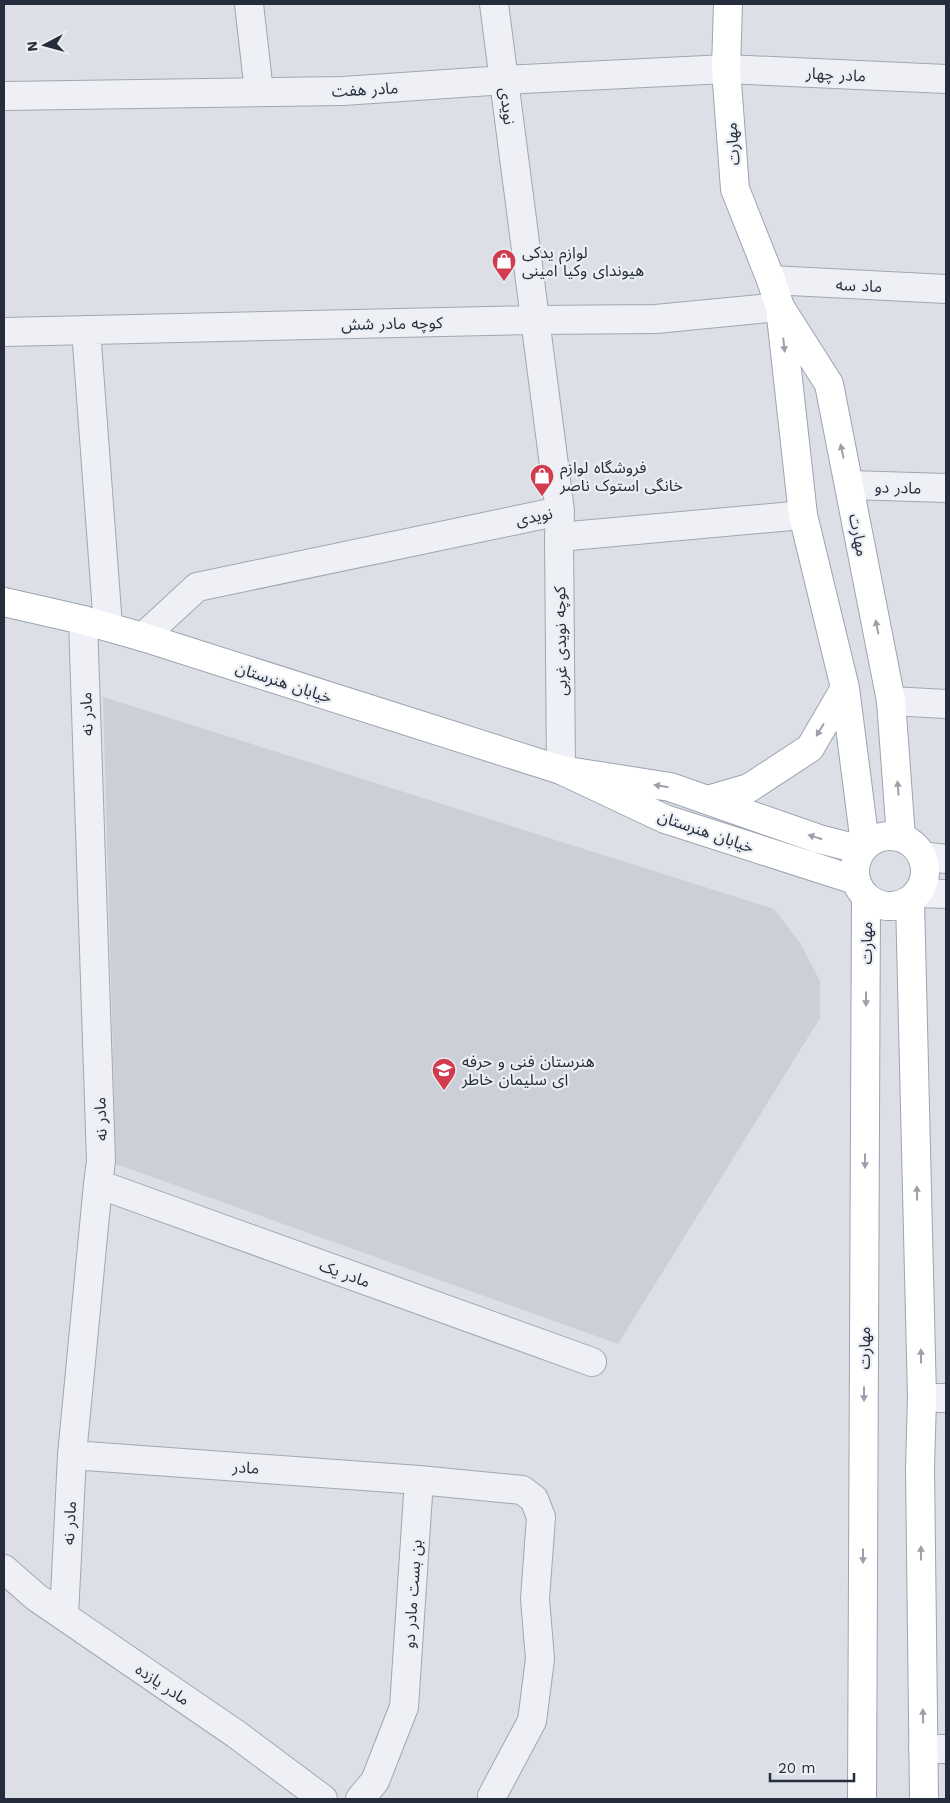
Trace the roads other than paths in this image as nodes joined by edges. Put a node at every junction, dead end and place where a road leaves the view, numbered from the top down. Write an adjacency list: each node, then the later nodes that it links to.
1 (249, 4): 7 (street)
2 (494, 4): 6 (street, نویدی)
3 (728, 4): 4 (main road, مهارت)
4 (726, 69): 5 (street, مادر چهار); 6 (street, مادر هفت); 9 (main road, مهارت)
5 (946, 79)
6 (505, 80): 7 (street, مادر هفت); 12 (street, نویدی)
7 (259, 92): 8 (street, مادر هفت)
8 (4, 96)
9 (772, 280): 10 (street, ماد سه); 11 (main road, مهارت)
10 (946, 289)
11 (780, 307): 12 (street, کوچه مادر شش); 15 (main road, مهارت, one-way to 11); 17 (main road, مهارت, one-way to 17)
12 (535, 320): 13 (street, کوچه مادر شش); 18 (street, نویدی)
13 (86, 330): 14 (street, کوچه مادر شش); 20 (street, مادر نه)
14 (4, 332)
15 (850, 485): 16 (street, مادر دو); 23 (main road, مهارت, one-way to 15)
16 (946, 488)
17 (803, 515): 18 (street); 22 (main road, مهارت)
18 (559, 524): 21 (street, نویدی); 25 (street, کوچه نویدی غربی)
19 (4, 602): 20 (main road, خیابان هنرستان)
20 (95, 623): 21 (main road, خیابان هنرستان); 33 (street, مادر نه)
21 (143, 637): 25 (main road, خیابان هنرستان)
22 (845, 688): 26 (main road, one-way to 26); 28 (main road, مهارت)
23 (891, 701): 24 (street); 27 (main road, مهارت, one-way to 23)
24 (946, 704)
25 (561, 770): 26 (main road, خیابان هنرستان, one-way to 25); 30 (main road, خیابان هنرستان)
26 (708, 800): 28 (main road, خیابان هنرستان, one-way to 26)
27 (901, 837): 28 (main road); 29 (main road)
28 (864, 847): 30 (main road)
29 (934, 858): 32 (main road)
30 (861, 889): 32 (main road); 44 (main road, مهارت, one-way to 44)
31 (946, 894): 32 (street)
32 (914, 896): 35 (main road, one-way to 32)
33 (98, 1184): 34 (street, مادر یک); 36 (street, مادر نه)
34 (592, 1362)
35 (934, 1398): 40 (main road, one-way to 35)
36 (72, 1455): 37 (street, مادر); 39 (street, مادر نه)
37 (419, 1480): 41 (street); 43 (street, بن بست مادر دو)
38 (4, 1569): 39 (street, مادر یازده)
39 (64, 1616): 42 (street, مادر یازده)
40 (935, 1749): 45 (main road)
41 (492, 1796)
42 (323, 1799)
43 (360, 1799)
44 (862, 1799)
45 (924, 1799)

